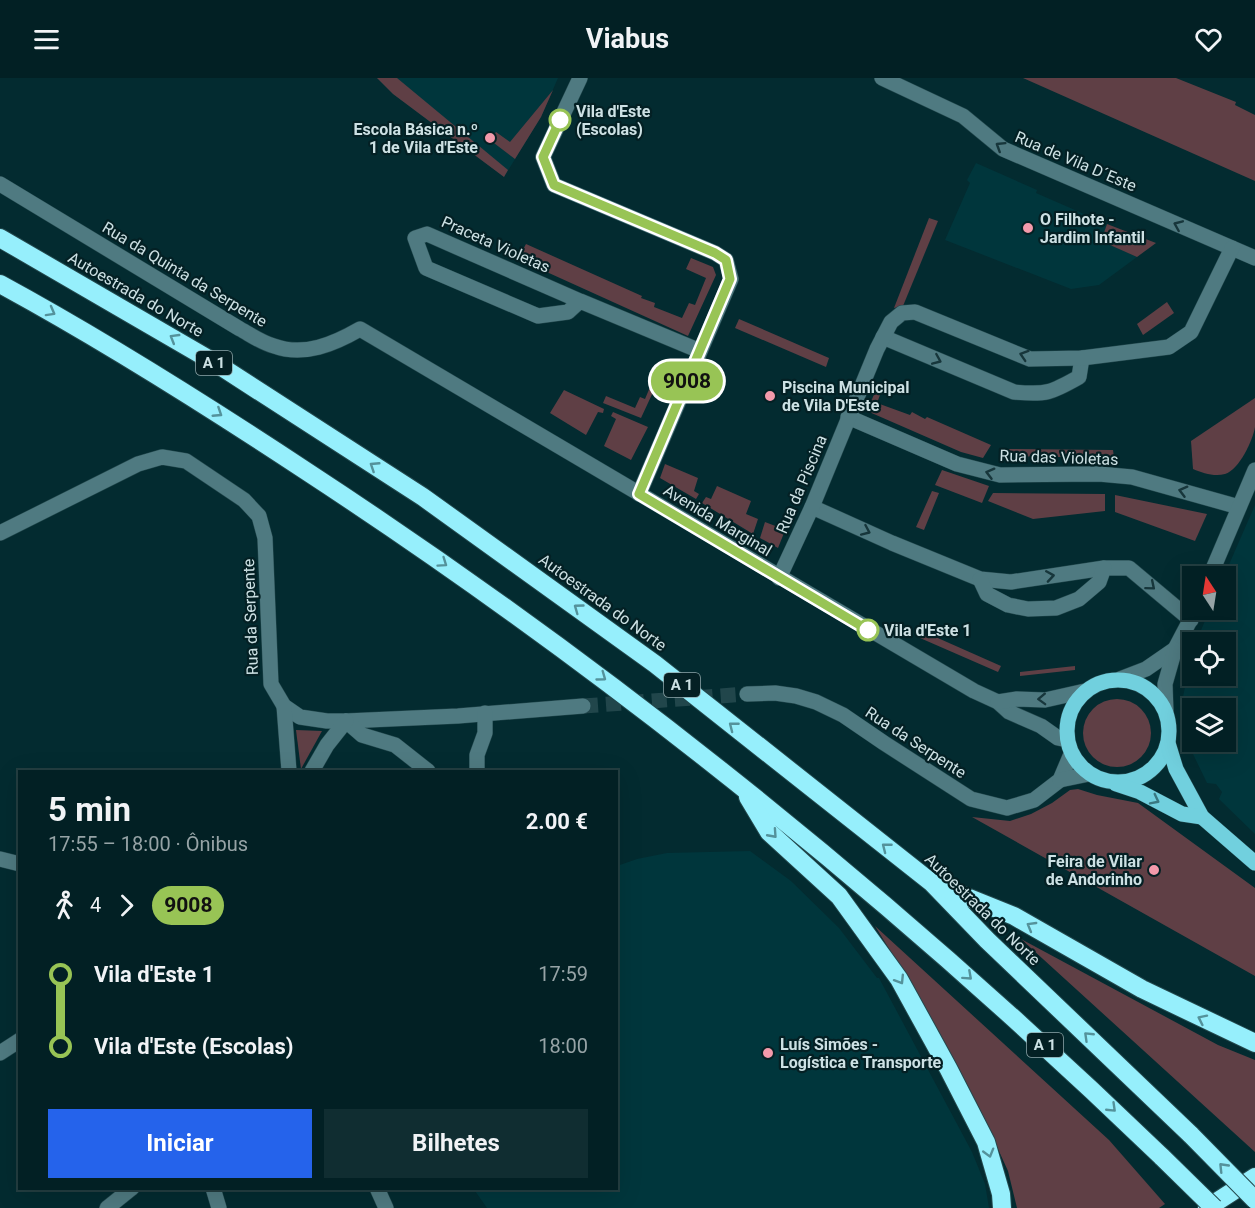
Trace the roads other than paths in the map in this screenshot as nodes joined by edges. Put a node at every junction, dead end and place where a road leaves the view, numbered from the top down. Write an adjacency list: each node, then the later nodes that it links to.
1 (580, 78): 11 (street)
2 (882, 78): 5 (street, Rua de Vila D´Este, one-way to 2)
3 (0, 184): 9 (street, Rua da Quinta da Serpente)
4 (0, 238): 49 (highway, Autoestrada do Norte / A 1, one-way to 4)
5 (1232, 248): 6 (street); 12 (street, Rua da Piscina)
6 (1255, 258)
7 (0, 284): 44 (highway, A 1, one-way to 44)
8 (580, 301): 8 (street, Praceta Violetas); 11 (street, Praceta Violetas)
9 (360, 330): 15 (street, Avenida Marginal)
10 (883, 337): 12 (street, Rua da Piscina, one-way to 10); 12 (street, one-way to 12); 13 (street, Rua da Piscina)
11 (700, 351): 15 (street)
12 (1082, 358)
13 (848, 417): 16 (street, Rua da Piscina); 17 (street, Rua das Violetas, one-way to 13)
14 (1255, 470): 17 (street)
15 (639, 494): 21 (street, Avenida Marginal)
16 (812, 507): 21 (street, Rua da Piscina); 22 (street, one-way to 22)
17 (1239, 507): 19 (street)
18 (0, 533): 30 (street, Rua da Serpente)
19 (1214, 566)
20 (1104, 568): 22 (street, one-way to 20); 22 (street); 23 (street, one-way to 23)
21 (779, 578): 29 (street, Avenida Marginal)
22 (980, 579)
23 (1182, 606)
24 (1190, 620): 25 (street)
25 (1175, 649): 26 (street); 32 (street)
26 (1120, 679): 27 (main road); 32 (main road)
27 (1085, 691): 29 (street, one-way to 29); 36 (main road)
28 (747, 694): 42 (street, Rua da Serpente)
29 (998, 702): 36 (street, Avenida Marginal)
30 (284, 706): 34 (street); 37 (street)
31 (583, 706): 33 (street)
32 (1166, 712): 35 (main road)
33 (485, 713): 34 (street); 40 (street)
34 (346, 721): 38 (street); 39 (street)
35 (1168, 743): 43 (main road); 45 (main road)
36 (1069, 747): 41 (main road); 42 (street, Rua da Serpente)
37 (289, 770)
38 (313, 770)
39 (427, 770)
40 (477, 770)
41 (1089, 774): 42 (street, Rua da Serpente); 43 (main road)
42 (1060, 780)
43 (1109, 782): 45 (main road, one-way to 45)
44 (741, 785): 61 (highway, one-way to 61); 63 (highway, A 1, one-way to 63, bridge)
45 (1202, 817): 48 (main road)
46 (0, 858): 47 (street)
47 (18, 863)
48 (1255, 863)
49 (932, 883): 51 (highway, one-way to 49); 57 (highway, Autoestrada do Norte / A 1, one-way to 49, bridge)
50 (18, 1041): 52 (street)
51 (1255, 1043)
52 (0, 1053)
53 (1255, 1177): 62 (highway)
54 (130, 1190): 58 (street)
55 (214, 1190): 59 (street)
56 (378, 1190): 60 (street)
57 (1255, 1200)
58 (107, 1208)
59 (219, 1208)
60 (386, 1208)
61 (1002, 1208)
62 (1207, 1208)
63 (1214, 1208)

